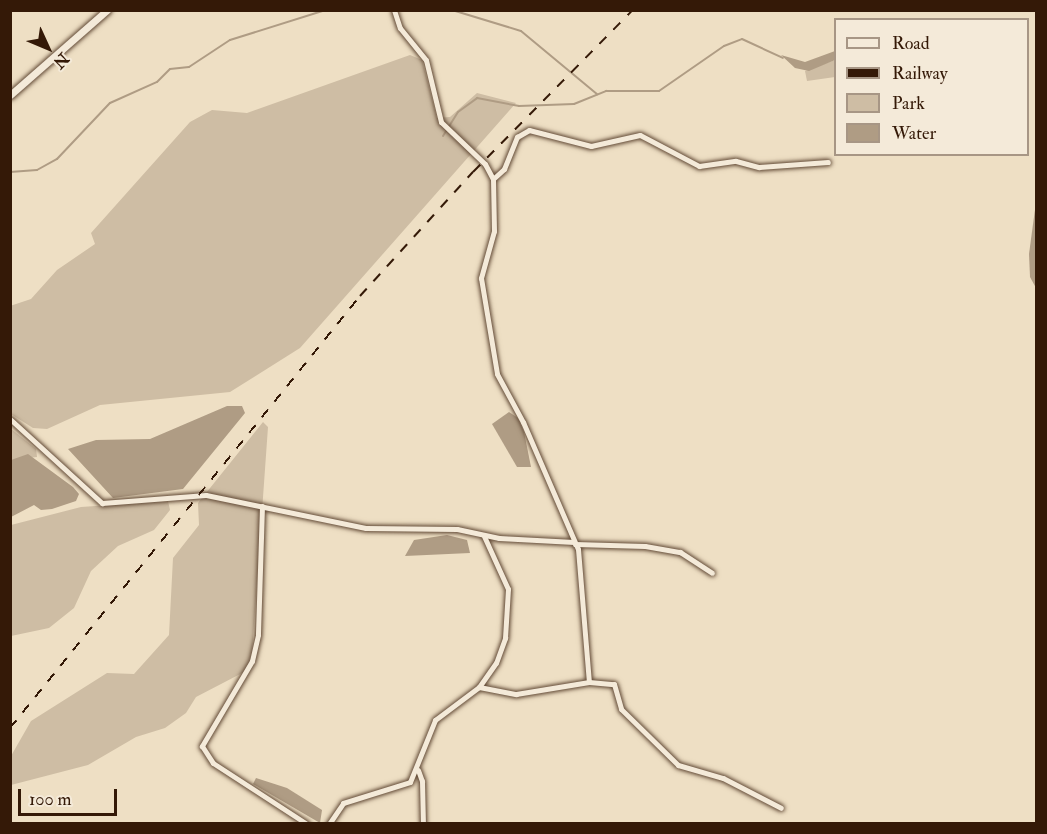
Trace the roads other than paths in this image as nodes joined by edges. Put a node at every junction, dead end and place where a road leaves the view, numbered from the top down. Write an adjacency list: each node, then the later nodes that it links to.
1 (107, 10): 3 (street)
2 (394, 10): 5 (street)
3 (10, 95)
4 (828, 162): 5 (street)
5 (493, 178): 9 (street)
6 (10, 419): 7 (street)
7 (262, 506): 8 (street); 15 (street)
8 (484, 536): 9 (street); 12 (street)
9 (574, 543): 10 (street); 11 (street)
10 (712, 573)
11 (589, 682): 12 (street); 14 (street)
12 (479, 687): 13 (street)
13 (418, 770): 16 (street); 17 (street)
14 (782, 808)
15 (307, 824)
16 (329, 824)
17 (423, 824)

